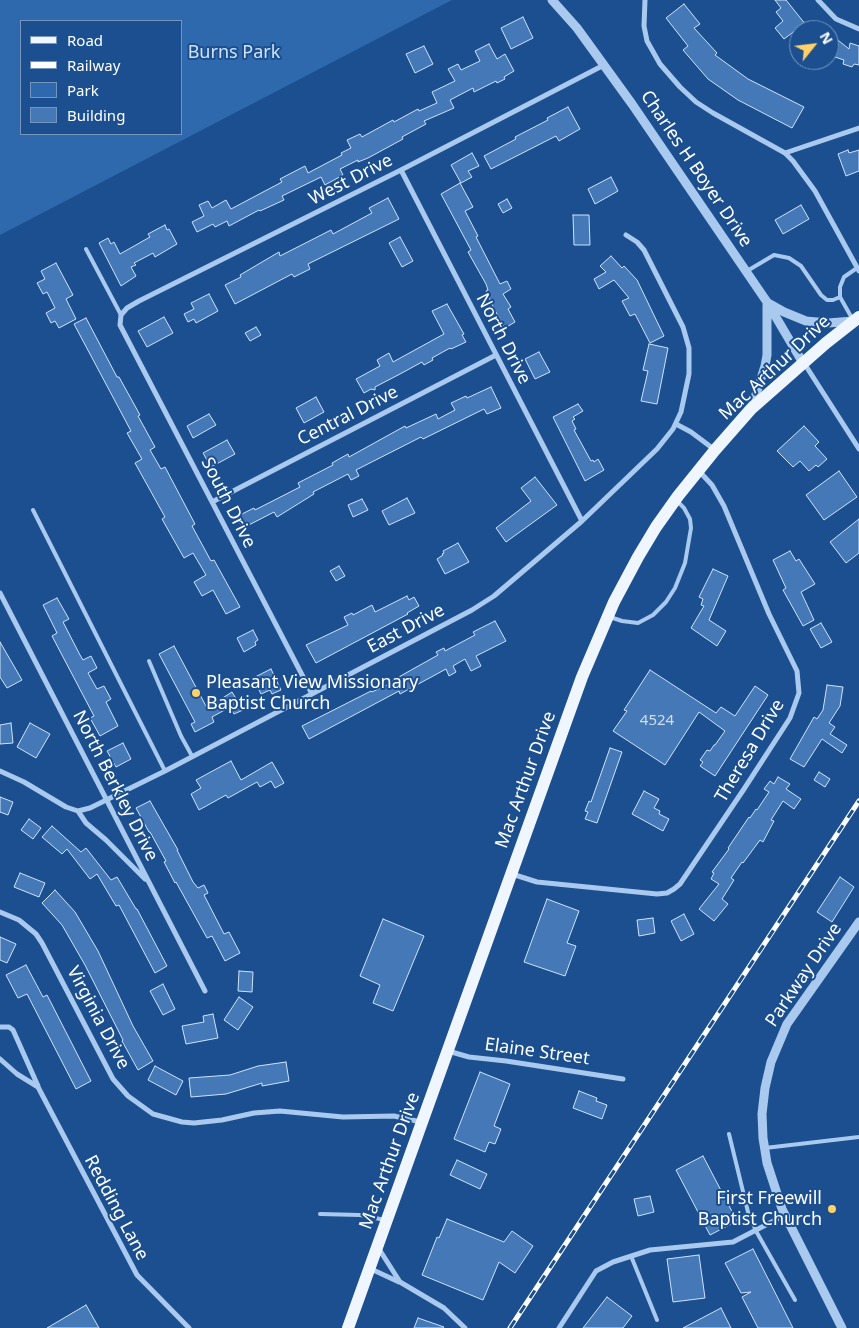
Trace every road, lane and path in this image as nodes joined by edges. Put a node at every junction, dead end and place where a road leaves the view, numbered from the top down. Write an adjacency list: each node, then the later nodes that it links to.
1 (552, 0): 5 (street, Charles H Boyer Drive)
2 (646, 0): 7 (street)
3 (818, 0): 4 (street)
4 (859, 29)
5 (604, 64): 8 (street, West Drive); 12 (street, Charles H Boyer Drive)
6 (859, 128): 7 (street)
7 (785, 153): 11 (street)
8 (400, 170): 15 (street, West Drive); 17 (street, North Drive)
9 (626, 235): 20 (street, East Drive)
10 (86, 249): 15 (lane)
11 (858, 270): 13 (lane)
12 (746, 271): 13 (lane); 14 (street, Charles H Boyer Drive)
13 (840, 297): 16 (lane)
14 (767, 302): 16 (street); 18 (street, Charles H Boyer Drive); 19 (street)
15 (120, 316): 25 (street, South Drive)
16 (856, 319): 18 (main road, Mac Arthur Drive)
17 (496, 355): 25 (street, Central Drive); 27 (street, North Drive)
18 (803, 363): 19 (main road, Mac Arthur Drive); 21 (street)
19 (751, 409): 22 (main road, Mac Arthur Drive)
20 (676, 424): 22 (street); 27 (street, East Drive)
21 (859, 449)
22 (715, 450): 23 (main road, Mac Arthur Drive)
23 (698, 470): 24 (main road, Mac Arthur Drive); 37 (street, Theresa Drive)
24 (675, 499): 29 (main road, Mac Arthur Drive); 29 (lane)
25 (212, 502): 31 (street, South Drive)
26 (33, 510): 34 (lane)
27 (582, 521): 31 (street, East Drive)
28 (0, 592): 35 (street, North Berkley Drive)
29 (608, 617): 37 (main road, Mac Arthur Drive)
30 (150, 661): 32 (lane)
31 (312, 694): 32 (street, East Drive)
32 (192, 756): 34 (street, East Drive)
33 (0, 771): 36 (street)
34 (164, 771): 35 (street, East Drive)
35 (106, 800): 36 (street, East Drive); 38 (street, North Berkley Drive)
36 (78, 811): 38 (street)
37 (512, 874): 43 (main road, Mac Arthur Drive)
38 (151, 886): 41 (street, North Berkley Drive)
39 (0, 912): 47 (street, Virginia Drive)
40 (859, 922): 50 (street, Parkway Drive)
41 (205, 991)
42 (0, 1027): 46 (street, Redding Lane)
43 (448, 1050): 45 (street, Elaine Street); 47 (main road, Mac Arthur Drive)
44 (0, 1059): 46 (street)
45 (623, 1078)
46 (38, 1086): 61 (street, Redding Lane)
47 (421, 1122): 53 (main road, Mac Arthur Drive)
48 (730, 1134): 54 (lane)
49 (859, 1138): 50 (lane)
50 (765, 1148): 52 (street, Parkway Drive)
51 (320, 1214): 53 (lane)
52 (785, 1215): 54 (street); 65 (street, Parkway Drive)
53 (387, 1221): 55 (main road, Mac Arthur Drive)
54 (756, 1230): 56 (street); 59 (lane)
55 (378, 1246): 57 (main road, Mac Arthur Drive); 58 (street)
56 (631, 1256): 60 (lane); 64 (street)
57 (370, 1268): 58 (street); 62 (main road, Mac Arthur Drive)
58 (400, 1282): 63 (street)
59 (795, 1300)
60 (657, 1320)
61 (189, 1328)
62 (348, 1328)
63 (465, 1328)
64 (559, 1328)
65 (842, 1328)

